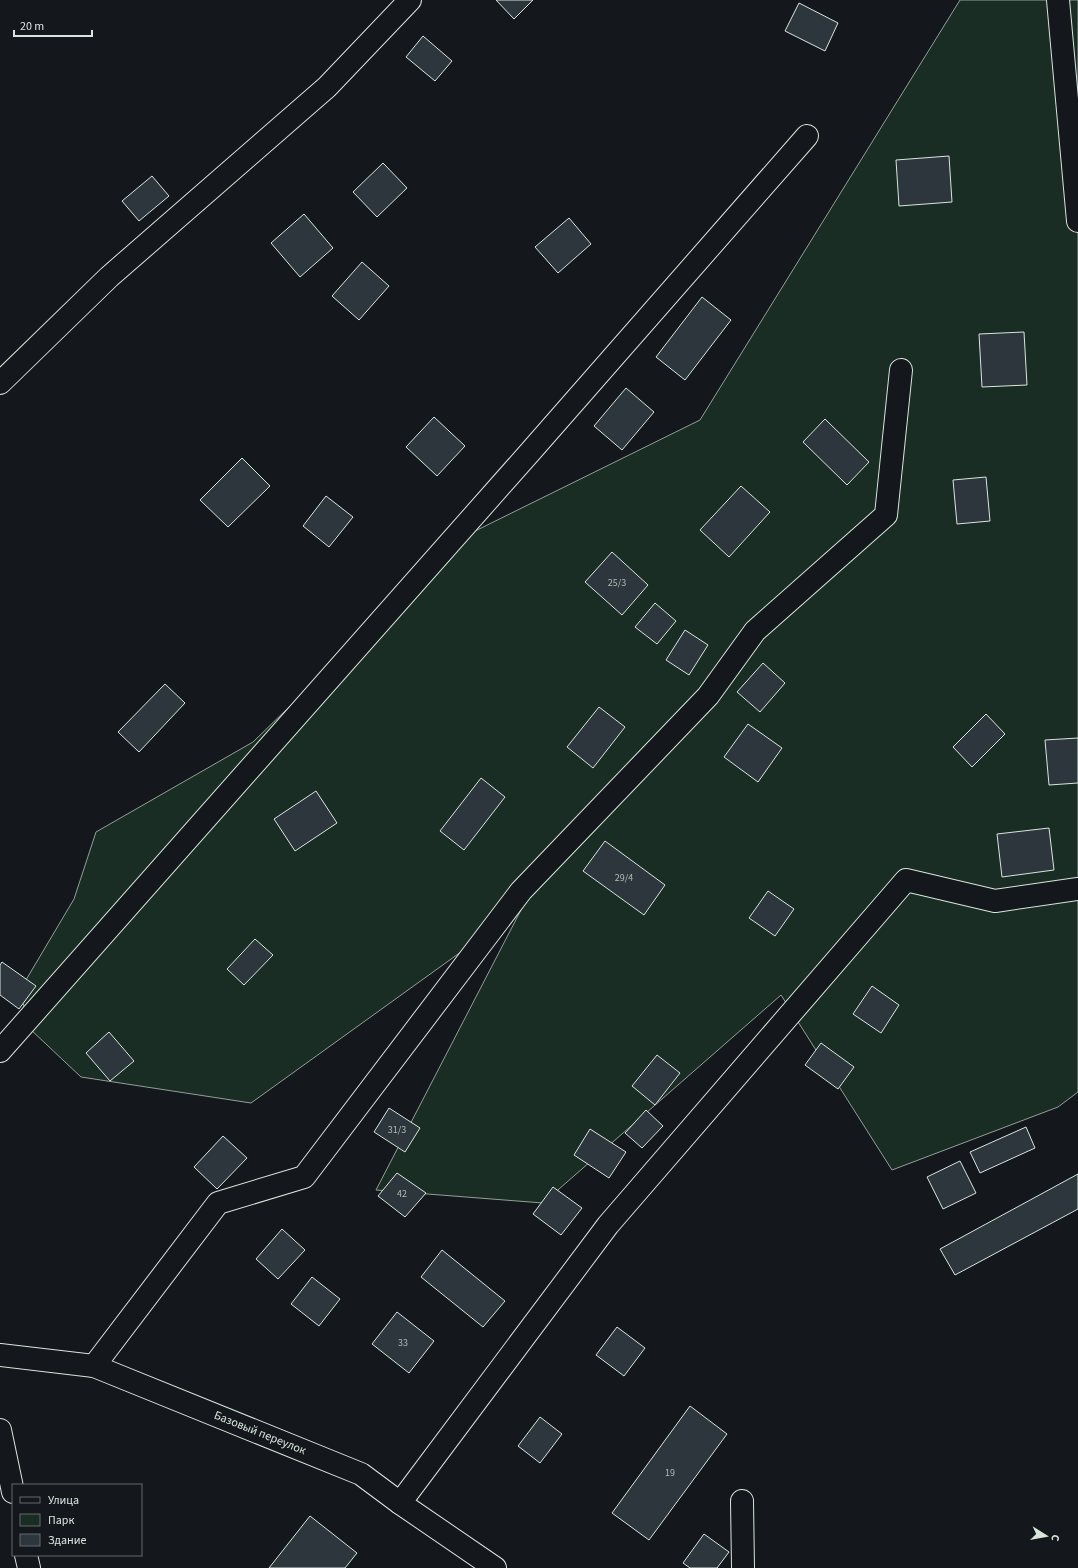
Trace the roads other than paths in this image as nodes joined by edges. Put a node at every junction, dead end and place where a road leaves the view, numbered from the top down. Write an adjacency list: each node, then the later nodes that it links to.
1 (410, 0): 6 (street)
2 (1058, 0): 4 (street)
3 (807, 136): 8 (street)
4 (1078, 221)
5 (901, 370): 10 (street)
6 (0, 383)
7 (1078, 889): 14 (street)
8 (0, 1051)
9 (0, 1355): 10 (street, Базовый переулок)
10 (94, 1366): 14 (street, Базовый переулок)
11 (0, 1430): 12 (street)
12 (12, 1487)
13 (742, 1500): 18 (street)
14 (400, 1503): 17 (street, Базовый переулок)
15 (26, 1556): 16 (street)
16 (29, 1568)
17 (495, 1568)
18 (743, 1568)

